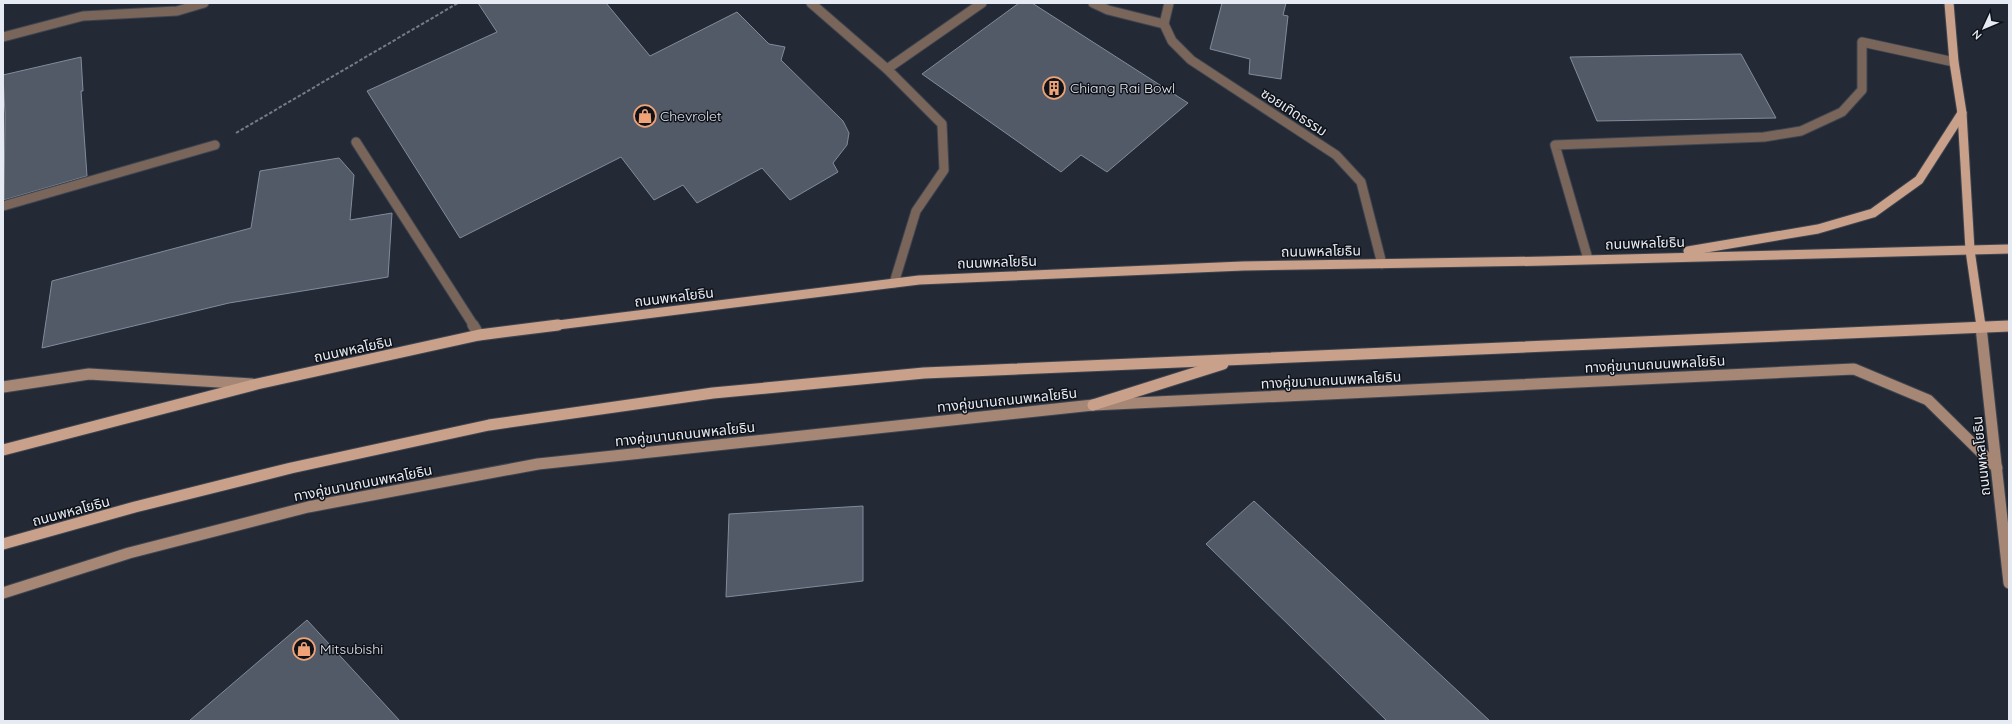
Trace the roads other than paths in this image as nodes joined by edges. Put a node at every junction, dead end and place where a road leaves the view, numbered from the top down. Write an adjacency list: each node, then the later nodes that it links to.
1 (204, 3): 8 (street)
2 (811, 3): 10 (street)
3 (982, 3): 10 (street)
4 (1093, 3): 7 (street)
5 (1169, 3): 7 (street)
6 (1949, 3): 9 (main road)
7 (1164, 24): 19 (street, ซอยเทิดธรรม)
8 (3, 37)
9 (1954, 62): 11 (main road); 18 (street)
10 (888, 69): 20 (street)
11 (1962, 113): 16 (main road); 17 (main road)
12 (356, 142): 23 (street)
13 (216, 145): 14 (street)
14 (3, 206)
15 (2009, 249): 16 (main road, ถนนพหลโยธิน)
16 (1970, 250): 17 (main road, ถนนพหลโยธิน); 22 (main road)
17 (1654, 257): 18 (main road, ถนนพหลโยธิน)
18 (1588, 259): 19 (main road, ถนนพหลโยธิน)
19 (1382, 264): 20 (main road, ถนนพหลโยธิน)
20 (894, 283): 23 (main road, ถนนพหลโยธิน)
21 (2009, 326): 22 (main road, ถนนพหลโยธิน)
22 (1981, 327): 24 (main road, ถนนพหลโยธิน); 29 (main road, ถนนพหลโยธิน)
23 (479, 336): 25 (main road, ถนนพหลโยธิน)
24 (1236, 360): 27 (main road); 30 (main road, ถนนพหลโยธิน)
25 (257, 384): 26 (main road); 28 (main road, ถนนพหลโยธิน)
26 (3, 387)
27 (1093, 405): 29 (main road, ทางคู่ขนานถนนพหลโยธิน); 32 (main road, ทางคู่ขนานถนนพหลโยธิน)
28 (3, 450)
29 (1997, 468): 31 (main road, ถนนพหลโยธิน)
30 (3, 544)
31 (2009, 582)
32 (3, 593)

